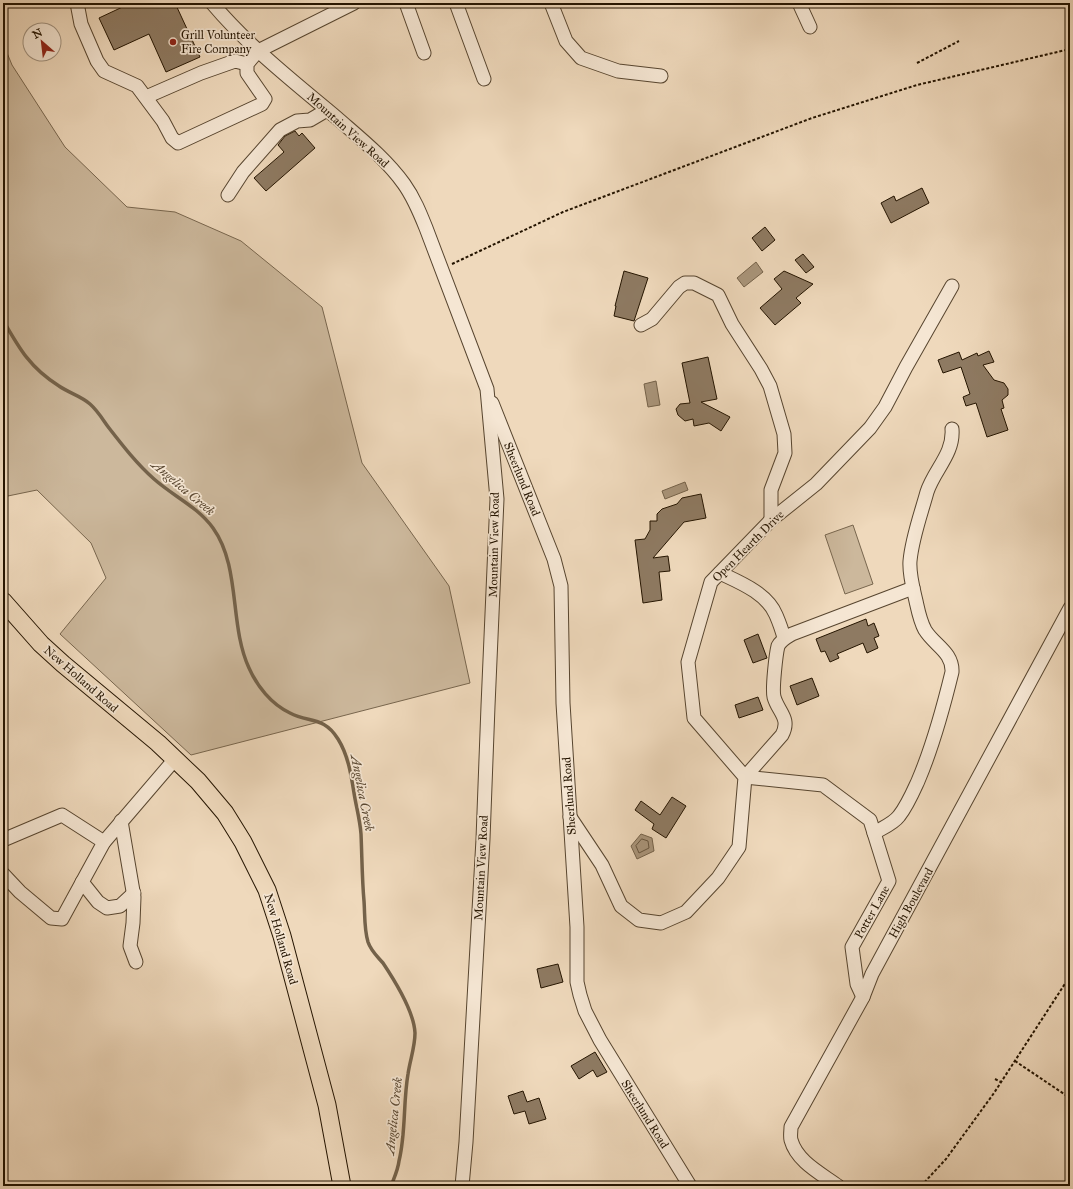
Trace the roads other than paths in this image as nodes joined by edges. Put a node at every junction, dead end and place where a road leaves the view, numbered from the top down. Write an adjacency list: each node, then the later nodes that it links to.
1 (212, 3): 9 (street, Mountain View Road)
2 (354, 3): 9 (street)
3 (406, 3): 10 (street)
4 (456, 3): 13 (street)
5 (551, 3): 12 (street)
6 (799, 3): 8 (street)
7 (79, 4): 14 (street)
8 (810, 27)
9 (258, 51): 11 (street); 15 (street, Mountain View Road)
10 (424, 53)
11 (247, 64): 14 (street); 14 (street)
12 (661, 76)
13 (484, 79)
14 (146, 97)
15 (327, 110): 16 (street); 19 (street, Mountain View Road)
16 (228, 195)
17 (952, 286): 21 (street, Open Hearth Drive)
18 (641, 325): 21 (street)
19 (487, 389): 29 (street, Sheerlund Road); 40 (street, Mountain View Road)
20 (952, 429): 23 (street)
21 (771, 520): 22 (street, Open Hearth Drive)
22 (720, 573): 26 (street); 28 (street, Open Hearth Drive)
23 (913, 588): 26 (street); 31 (street)
24 (3, 601): 27 (main road, New Holland Road)
25 (1070, 608): 38 (street, High Boulevard)
26 (784, 638): 28 (street)
27 (175, 759): 30 (street); 39 (main road, New Holland Road)
28 (745, 777): 29 (street); 31 (street, Potter Lane)
29 (570, 817): 41 (street, Sheerlund Road)
30 (121, 821): 33 (street); 36 (street)
31 (874, 833): 38 (street, Potter Lane)
32 (3, 840): 33 (street)
33 (104, 842): 35 (street)
34 (3, 874): 35 (street)
35 (82, 882): 36 (street)
36 (134, 893): 37 (street)
37 (136, 962)
38 (863, 997): 42 (street, High Boulevard)
39 (342, 1186)
40 (462, 1186)
41 (690, 1186)
42 (838, 1186)

